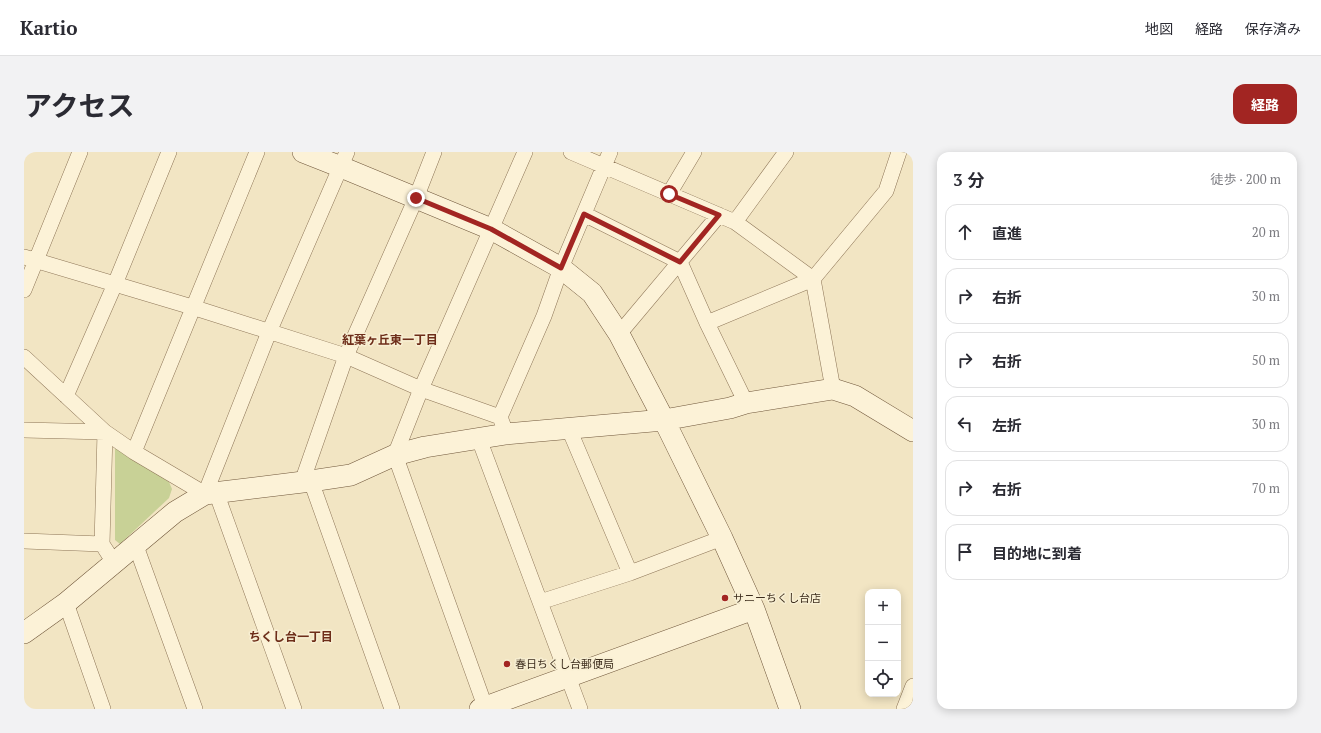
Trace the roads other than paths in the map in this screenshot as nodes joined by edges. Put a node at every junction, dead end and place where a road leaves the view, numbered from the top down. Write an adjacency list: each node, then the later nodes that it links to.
1 (80, 152): 20 (street)
2 (169, 152): 24 (street)
3 (257, 152): 26 (street)
4 (303, 152): 12 (street)
5 (434, 152): 15 (street)
6 (524, 152): 19 (street)
7 (571, 152): 13 (street)
8 (610, 152): 13 (street)
9 (694, 152): 14 (street)
10 (786, 152): 18 (street)
11 (899, 152): 23 (street)
12 (344, 159): 15 (street); 28 (street)
13 (604, 166): 14 (street); 16 (street)
14 (669, 194): 17 (street)
15 (416, 198): 19 (street); 30 (street)
16 (584, 214): 21 (street); 22 (street)
17 (719, 215): 18 (street); 21 (street)
18 (735, 222): 23 (street)
19 (491, 229): 22 (street); 32 (street)
20 (30, 258): 24 (street); 25 (street)
21 (680, 262): 27 (street); 29 (street)
22 (561, 268): 29 (street); 37 (street)
23 (813, 279): 27 (street); 33 (street)
24 (115, 284): 26 (street); 34 (street)
25 (24, 290)
26 (192, 308): 28 (street); 43 (street)
27 (707, 323): 35 (street)
28 (269, 332): 30 (street); 46 (street)
29 (619, 334): 36 (street)
30 (346, 356): 32 (street); 45 (street)
31 (24, 357): 34 (street)
32 (421, 389): 37 (street); 44 (street)
33 (833, 390): 35 (street); 40 (street)
34 (66, 396): 41 (street)
35 (746, 403): 36 (street)
36 (664, 420): 38 (street); 47 (street)
37 (503, 425): 38 (street); 42 (street)
38 (569, 429): 52 (street)
39 (24, 430): 41 (street)
40 (913, 431)
41 (106, 432): 43 (street); 49 (street)
42 (479, 439): 44 (street); 53 (street)
43 (134, 452): 46 (street)
44 (395, 456): 45 (street); 59 (street)
45 (306, 482): 46 (street); 63 (street)
46 (211, 493): 50 (street); 62 (street)
47 (722, 538): 52 (street); 55 (street)
48 (24, 541): 49 (street)
49 (102, 544): 51 (street)
50 (136, 546): 51 (street); 61 (street)
51 (115, 564): 54 (street)
52 (630, 573): 53 (street)
53 (540, 602): 57 (street)
54 (66, 603): 56 (street); 60 (street)
55 (754, 609): 57 (street); 65 (street)
56 (26, 630)
57 (568, 678): 59 (street); 64 (street)
58 (913, 686): 66 (street)
59 (484, 708)
60 (104, 709)
61 (195, 709)
62 (294, 709)
63 (392, 709)
64 (580, 709)
65 (790, 709)
66 (904, 709)

